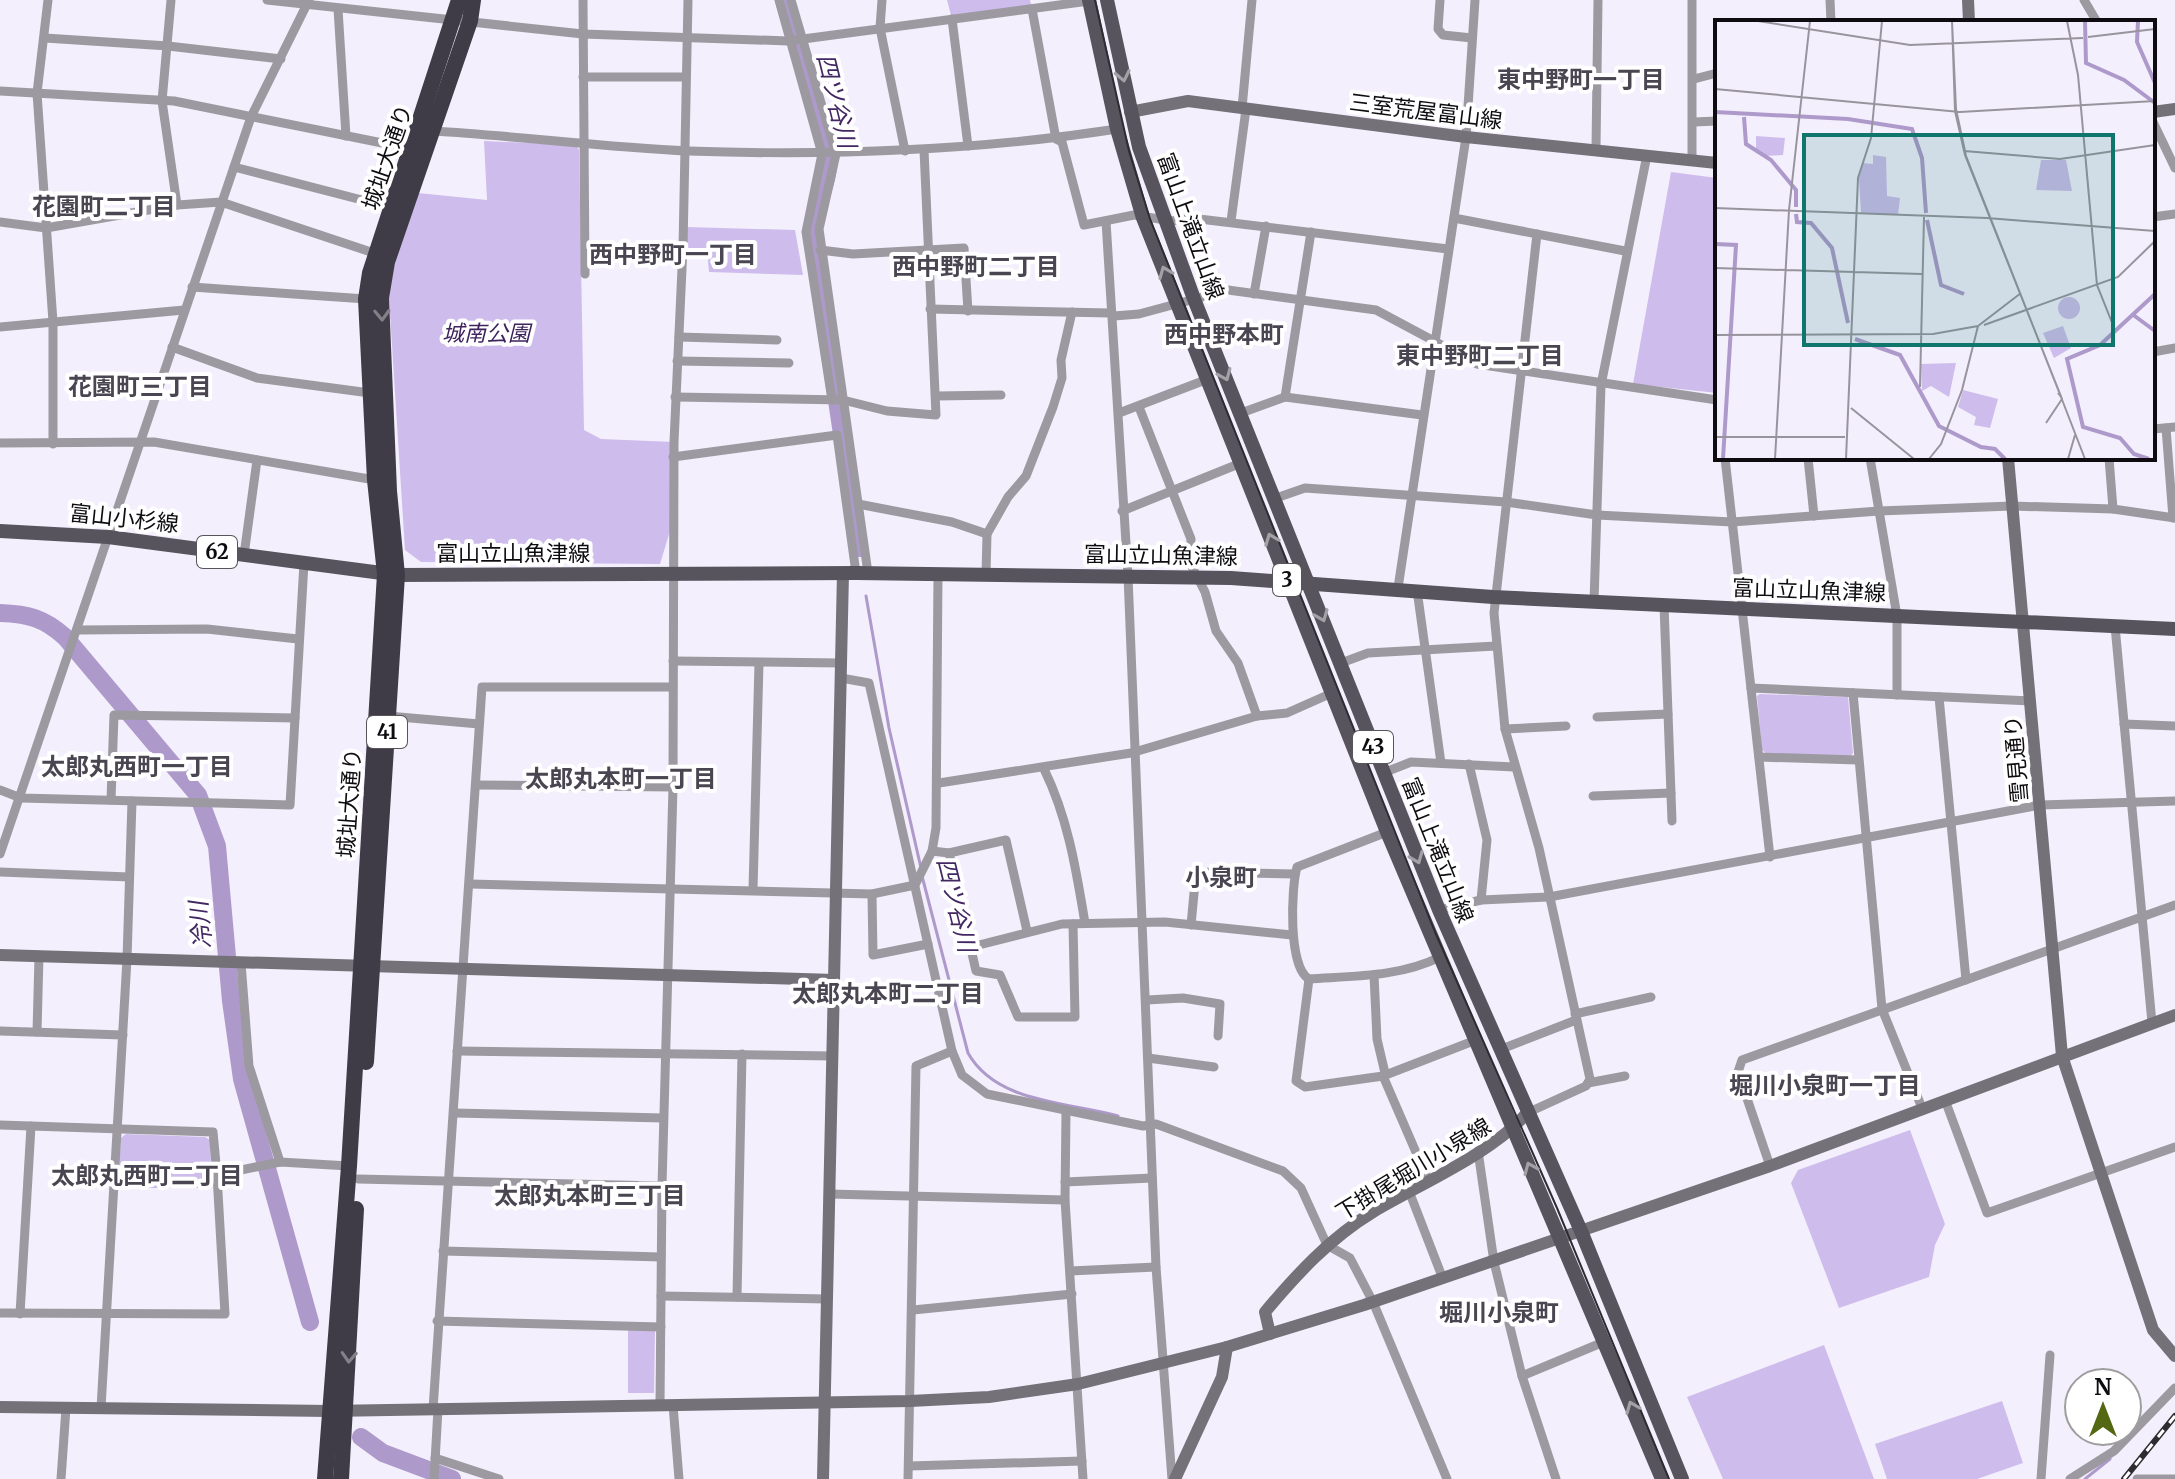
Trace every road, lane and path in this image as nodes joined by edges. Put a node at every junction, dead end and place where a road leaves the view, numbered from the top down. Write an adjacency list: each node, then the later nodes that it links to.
1 (48, 0): 31 (street)
2 (171, 0): 36 (street)
3 (267, 0): 21 (street)
4 (459, 0): 28 (highway, 城址大通り / 41)
5 (473, 0): 28 (highway, 城址大通り / 41)
6 (583, 0): 30 (street)
7 (688, 0): 32 (street)
8 (779, 0): 35 (street)
9 (791, 0): 33 (street)
10 (882, 0): 29 (street)
11 (1107, 0): 47 (main road, 富山上滝立山線 / 43, one-way to 47)
12 (1252, 0): 45 (street)
13 (1440, 0): 34 (street)
14 (1475, 0): 34 (street)
15 (1598, 0): 60 (street)
16 (1692, 0): 41 (street)
17 (1830, 0): 25 (street)
18 (1968, 0): 26 (street)
19 (2084, 0): 27 (street)
20 (1089, 1): 23 (street); 53 (main road, 富山上滝立山線 / 43)
21 (309, 3): 22 (street); 37 (street)
22 (338, 9): 28 (street); 55 (street)
23 (1032, 9): 24 (street); 57 (street)
24 (952, 19): 29 (street); 59 (street)
25 (1831, 20)
26 (1969, 20)
27 (2096, 20)
28 (463, 21): 30 (street); 54 (highway, 城址大通り / 41); 61 (highway, 城址大通り / 41)
29 (880, 28): 33 (street); 64 (street)
30 (583, 34): 32 (street); 39 (street)
31 (45, 38): 36 (street); 43 (street)
32 (687, 38): 35 (street); 40 (street)
33 (801, 38): 35 (street); 66 (street)
34 (1472, 38): 56 (street)
35 (788, 41): 65 (street)
36 (168, 46): 37 (street); 44 (street)
37 (281, 59): 49 (street)
38 (1715, 74): 41 (street)
39 (583, 77): 40 (street); 58 (street)
40 (686, 77): 63 (street)
41 (1694, 79): 51 (street)
42 (0, 91): 43 (street)
43 (37, 93): 44 (street); 84 (street)
44 (162, 101): 49 (street); 73 (street)
45 (1244, 108): 47 (street, 三室荒屋富山線); 56 (street, 三室荒屋富山線); 81 (street)
46 (2175, 109): 48 (street)
47 (1130, 112): 79 (main road, 富山上滝立山線 / 43)
48 (2155, 112)
49 (251, 117): 55 (street); 70 (street)
50 (1715, 121): 51 (street)
51 (1694, 122): 68 (street)
52 (2155, 126): 71 (street)
53 (1117, 129): 57 (street); 77 (main road, 富山上滝立山線 / 43)
54 (433, 131): 58 (street); 163 (highway, 城址大通り / 41, one-way to 163)
55 (346, 136): 61 (street)
56 (1466, 137): 60 (street, 三室荒屋富山線); 78 (street)
57 (1056, 139): 59 (street); 80 (street)
58 (583, 141): 63 (street); 93 (street)
59 (968, 146): 62 (street)
60 (1596, 148): 67 (street, 三室荒屋富山線)
61 (413, 149): 74 (highway, 城址大通り / 41)
62 (924, 150): 64 (street); 88 (street)
63 (685, 151): 65 (street); 107 (street)
64 (905, 151): 66 (street)
65 (822, 154): 66 (street); 87 (street)
66 (836, 154): 90 (street)
67 (1647, 155): 68 (street, 三室荒屋富山線); 91 (street)
68 (1692, 161): 69 (street, 三室荒屋富山線)
69 (1715, 163)
70 (234, 167): 72 (street); 74 (street)
71 (2175, 168)
72 (221, 202): 73 (street); 92 (street); 94 (street)
73 (177, 205): 84 (street)
74 (393, 208): 92 (highway, 城址大通り / 41)
75 (2175, 214): 76 (street)
76 (2155, 217)
77 (1143, 218): 79 (street); 80 (street); 99 (main road, 富山上滝立山線 / 43, one-way to 77)
78 (1454, 218): 86 (street); 89 (street)
79 (1163, 220): 81 (street); 97 (main road, 富山上滝立山線 / 43)
80 (1106, 221): 104 (street)
81 (1231, 221): 83 (street)
82 (0, 222): 84 (street)
83 (1266, 226): 85 (street); 95 (street)
84 (46, 228): 105 (street)
85 (1311, 232): 89 (street); 98 (street)
86 (1537, 234): 91 (street); 115 (street)
87 (809, 247): 90 (street); 123 (street)
88 (926, 249): 90 (street); 100 (street); 102 (street)
89 (1448, 249): 108 (street)
90 (822, 251): 124 (street)
91 (1625, 251): 117 (street)
92 (377, 254): 96 (highway, 城址大通り / 41)
93 (585, 274)
94 (192, 287): 96 (street); 101 (street)
95 (1254, 294): 97 (street); 98 (street)
96 (366, 299): 118 (highway, 城址大通り / 41)
97 (1194, 299): 99 (street); 128 (main road, 富山上滝立山線 / 43, one-way to 128)
98 (1298, 300): 108 (street); 122 (street)
99 (1178, 303): 104 (street); 116 (main road, 富山上滝立山線 / 43)
100 (930, 309): 102 (street); 120 (street)
101 (184, 310): 105 (street); 110 (street)
102 (968, 311): 103 (street)
103 (1072, 312): 104 (street); 157 (street)
104 (1114, 316): 127 (street)
105 (53, 322): 106 (street); 133 (street)
106 (0, 327)
107 (679, 337): 109 (street); 113 (street)
108 (1434, 338): 115 (street); 129 (street)
109 (777, 340)
110 (172, 347): 118 (street); 132 (street)
111 (2175, 348): 112 (street)
112 (2155, 352)
113 (677, 361): 114 (street); 121 (street)
114 (789, 363)
115 (1521, 371): 117 (street); 146 (street)
116 (1208, 379): 126 (street); 141 (main road, 富山上滝立山線 / 43)
117 (1601, 385): 125 (street); 152 (street)
118 (370, 393): 142 (highway, 城址大通り / 41)
119 (1001, 395): 120 (street)
120 (936, 396): 124 (street)
121 (675, 397): 123 (street); 134 (street)
122 (1285, 397): 128 (street); 129 (street)
123 (832, 400): 124 (street)
124 (843, 400): 147 (street)
125 (1715, 400)
126 (1139, 407): 127 (street); 143 (street)
127 (1119, 413): 150 (street)
128 (1241, 413): 145 (main road, 富山上滝立山線 / 43)
129 (1422, 415): 144 (street)
130 (2170, 427): 154 (street)
131 (0, 443): 133 (street)
132 (139, 443): 133 (street); 135 (street); 158 (street)
133 (53, 444)
134 (673, 457): 161 (street); 165 (street)
135 (257, 460): 142 (street); 159 (street)
136 (1725, 460): 155 (street)
137 (1808, 460): 153 (street)
138 (1870, 460): 151 (street)
139 (2008, 460): 148 (street, 雪見通り)
140 (2109, 460): 149 (street)
141 (1241, 463): 143 (street); 168 (main road, 富山上滝立山線 / 43, one-way to 141)
142 (375, 480): 163 (highway, 城址大通り / 41)
143 (1172, 490): 150 (street); 167 (street)
144 (1412, 495): 145 (street); 146 (street); 170 (street)
145 (1276, 498): 169 (main road, 富山上滝立山線 / 43)
146 (1506, 502): 152 (street); 172 (street)
147 (858, 504): 157 (street); 161 (street)
148 (2012, 506): 149 (street); 151 (street); 177 (street, 雪見通り)
149 (2113, 509): 154 (street)
150 (1122, 511): 166 (street)
151 (1879, 511): 153 (street); 176 (street)
152 (1597, 515): 155 (street); 173 (street)
153 (1814, 516): 155 (street)
154 (2174, 518)
155 (1732, 522): 175 (street)
156 (0, 531): 158 (main road, 富山小杉線 / 62)
157 (987, 534): 164 (street)
158 (108, 537): 159 (main road, 富山小杉線 / 62); 180 (street)
159 (244, 555): 160 (main road, 富山小杉線 / 62)
160 (304, 563): 163 (main road, 富山小杉線 / 62); 181 (street)
161 (856, 573): 162 (main road, 富山立山魚津線 / 3); 165 (main road, 富山立山魚津線 / 3); 186 (street)
162 (938, 573): 164 (main road, 富山立山魚津線 / 3); 214 (street)
163 (391, 574): 165 (main road, 富山立山魚津線 / 3); 197 (highway, 城址大通り / 41); 262 (highway, 城址大通り / 41)
164 (986, 574): 166 (main road, 富山立山魚津線 / 3)
165 (671, 576): 184 (street)
166 (1128, 576): 167 (main road, 富山立山魚津線 / 3); 206 (street)
167 (1196, 577): 168 (main road, 富山立山魚津線 / 3); 198 (street)
168 (1286, 580): 169 (main road, 富山立山魚津線 / 3); 191 (main road, 富山上滝立山線 / 43)
169 (1308, 581): 170 (main road, 富山立山魚津線 / 3); 187 (main road, 富山上滝立山線 / 43, one-way to 187)
170 (1398, 588): 171 (main road, 富山立山魚津線 / 3)
171 (1417, 590): 172 (main road, 富山立山魚津線 / 3); 183 (street)
172 (1493, 597): 173 (main road, 富山立山魚津線 / 3); 182 (street)
173 (1594, 602): 174 (main road, 富山立山魚津線 / 3)
174 (1664, 605): 175 (main road, 富山立山魚津線 / 3); 196 (street)
175 (1742, 609): 176 (main road, 富山立山魚津線 / 3); 190 (street)
176 (1897, 616): 177 (main road, 富山立山魚津線 / 3); 193 (street)
177 (2024, 621): 178 (main road, 富山立山魚津線 / 3); 195 (street, 雪見通り)
178 (2115, 626): 179 (main road, 富山立山魚津線 / 3); 202 (street)
179 (2175, 629)
180 (78, 630): 181 (street); 220 (street)
181 (298, 639): 200 (street)
182 (1496, 646): 183 (street); 205 (street)
183 (1424, 650): 187 (street); 209 (street)
184 (673, 661): 185 (street); 189 (street)
185 (759, 663): 186 (street); 240 (street)
186 (841, 663): 188 (street)
187 (1341, 663): 213 (main road, 富山上滝立山線 / 43)
188 (841, 678): 238 (street); 241 (street)
189 (672, 687): 201 (street); 216 (street)
190 (1751, 688): 192 (street); 207 (street)
191 (1332, 693): 198 (street); 228 (main road, 富山上滝立山線 / 43)
192 (1853, 693): 193 (street); 208 (street)
193 (1897, 695): 194 (street)
194 (1939, 697): 195 (street); 227 (street)
195 (2031, 701): 225 (street, 雪見通り)
196 (1668, 714): 199 (street); 218 (street)
197 (388, 716): 201 (street); 262 (highway, 城址大通り / 41)
198 (1257, 716): 206 (street)
199 (1597, 717)
200 (295, 718): 221 (street); 222 (street)
201 (479, 724): 215 (street)
202 (2124, 724): 204 (street); 224 (street)
203 (1566, 726): 205 (street)
204 (2175, 726)
205 (1505, 729): 211 (street)
206 (1134, 749): 212 (street); 248 (street)
207 (1759, 757): 208 (street); 233 (street)
208 (1858, 760): 229 (street)
209 (1441, 763): 210 (street); 213 (street)
210 (1469, 764): 211 (street); 244 (street)
211 (1514, 767): 243 (street)
212 (1044, 769): 214 (street); 249 (street)
213 (1383, 773): 246 (main road, 富山上滝立山線 / 43, one-way to 246)
214 (939, 783): 230 (street)
215 (477, 785): 216 (street); 237 (street)
216 (673, 787): 239 (street)
217 (0, 790): 220 (street)
218 (1671, 793): 219 (street); 226 (street)
219 (1593, 796)
220 (21, 798): 221 (street); 232 (street)
221 (111, 800): 222 (street)
222 (132, 801): 236 (street)
223 (2175, 801): 224 (street)
224 (2131, 802): 225 (street); 247 (street)
225 (2040, 805): 227 (street); 256 (street, 雪見通り)
226 (1672, 821)
227 (1951, 822): 229 (street); 268 (street)
228 (1387, 832): 235 (street); 259 (main road, 富山上滝立山線 / 43)
229 (1865, 838): 233 (street); 271 (street)
230 (932, 851): 231 (street); 238 (street)
231 (949, 853): 252 (street); 255 (street)
232 (0, 854)
233 (1770, 857): 243 (street)
234 (0, 872): 236 (street)
235 (1295, 874): 251 (street); 253 (street)
236 (129, 877): 260 (street)
237 (470, 884): 239 (street); 263 (street)
238 (915, 885): 242 (street); 254 (street)
239 (669, 888): 240 (street); 265 (street)
240 (753, 890): 241 (street)
241 (836, 893): 242 (street); 267 (street)
242 (872, 894): 254 (street)
243 (1549, 897): 244 (street); 273 (street)
244 (1481, 900): 246 (street)
245 (2175, 905): 247 (street)
246 (1439, 910): 280 (main road, 富山上滝立山線 / 43)
247 (2142, 917): 256 (street); 274 (street)
248 (1143, 922): 249 (street); 251 (street); 270 (street)
249 (1085, 923): 250 (street)
250 (1073, 924): 252 (street); 255 (street)
251 (1191, 925): 253 (street)
252 (1027, 931): 255 (street)
253 (1292, 935): 266 (street)
254 (928, 944): 282 (street)
255 (971, 947)
256 (2051, 950): 268 (street); 286 (street, 雪見通り)
257 (0, 955): 258 (street)
258 (39, 956): 260 (street); 276 (street)
259 (1440, 957): 264 (street); 279 (main road, 富山上滝立山線 / 43)
260 (127, 959): 261 (street); 277 (street)
261 (232, 963): 262 (street); 305 (street)
262 (367, 967): 263 (street); 308 (highway, 城址大通り / 41)
263 (463, 971): 265 (street); 281 (street)
264 (1374, 975): 266 (street); 289 (street)
265 (668, 977): 267 (street); 283 (street)
266 (1309, 979): 289 (street)
267 (834, 980): 285 (street)
268 (1966, 980): 271 (street)
269 (1651, 997): 273 (street)
270 (1147, 1000): 278 (street); 287 (street)
271 (1882, 1009): 293 (street); 306 (street)
272 (2175, 1015): 274 (street)
273 (1576, 1017): 280 (street); 291 (street)
274 (2152, 1023): 286 (street)
275 (0, 1031): 276 (street)
276 (37, 1032): 277 (street)
277 (123, 1035): 302 (street)
278 (1218, 1036)
279 (1476, 1040): 289 (street); 301 (main road, 富山上滝立山線 / 43)
280 (1499, 1050): 296 (main road, 富山上滝立山線 / 43)
281 (457, 1051): 283 (street); 295 (street)
282 (952, 1051): 294 (street); 317 (street)
283 (666, 1053): 284 (street); 297 (street)
284 (742, 1054): 285 (street); 330 (street)
285 (833, 1056): 316 (street)
286 (2062, 1056): 292 (street); 307 (street, 雪見通り)
287 (1148, 1058): 288 (street); 299 (street)
288 (1214, 1067)
289 (1384, 1075): 311 (street)
290 (1625, 1076): 291 (street)
291 (1588, 1083): 296 (street)
292 (1945, 1100): 293 (street); 307 (street)
293 (1922, 1108): 306 (street)
294 (1066, 1111): 299 (street); 313 (street)
295 (454, 1113): 297 (street); 312 (street)
296 (1527, 1113): 301 (street, 下掛尾堀川小泉線); 319 (main road, 富山上滝立山線 / 43)
297 (663, 1118): 314 (street)
298 (0, 1125): 300 (street)
299 (1150, 1125): 310 (street); 321 (street)
300 (31, 1126): 302 (street); 335 (street)
301 (1514, 1128): 304 (street, 下掛尾堀川小泉線); 320 (main road, 富山上滝立山線 / 43, one-way to 301)
302 (117, 1129): 309 (street); 336 (street)
303 (2175, 1147): 307 (street)
304 (1478, 1151): 311 (street, 下掛尾堀川小泉線); 324 (street)
305 (280, 1162): 308 (street); 309 (street)
306 (1770, 1166): 319 (street)
307 (2100, 1172): 343 (street, 雪見通り)
308 (354, 1173): 312 (street); 355 (highway, 城址大通り / 41)
309 (217, 1175): 336 (street)
310 (1152, 1178): 313 (street); 325 (street)
311 (1428, 1180): 315 (street, 下掛尾堀川小泉線)
312 (448, 1181): 314 (street); 322 (street)
313 (1065, 1182): 318 (street)
314 (662, 1186): 323 (street)
315 (1409, 1191): 321 (street, 下掛尾堀川小泉線); 327 (street)
316 (829, 1194): 317 (street); 331 (street)
317 (915, 1196): 318 (street); 333 (street)
318 (1065, 1200): 326 (street)
319 (1581, 1231): 320 (street); 372 (main road, 富山上滝立山線 / 43)
320 (1562, 1239): 324 (street); 340 (main road, 富山上滝立山線 / 43)
321 (1327, 1245): 332 (street); 339 (street, 下掛尾堀川小泉線)
322 (443, 1251): 323 (street); 337 (street)
323 (661, 1257): 329 (street)
324 (1494, 1262): 327 (street); 345 (street)
325 (1156, 1267): 326 (street); 344 (street)
326 (1070, 1271): 328 (street)
327 (1443, 1279): 332 (street)
328 (1072, 1294): 333 (street); 346 (street)
329 (661, 1296): 330 (street); 338 (street)
330 (737, 1297): 331 (street)
331 (827, 1299): 349 (street)
332 (1373, 1302): 339 (street); 369 (street)
333 (913, 1310): 348 (street)
334 (0, 1313): 335 (street)
335 (20, 1314): 336 (street)
336 (108, 1315): 353 (street)
337 (437, 1321): 338 (street); 354 (street)
338 (661, 1327): 350 (street)
339 (1270, 1334): 341 (street)
340 (1606, 1341): 345 (street); 371 (main road, 富山上滝立山線 / 43, one-way to 340)
341 (1227, 1347): 344 (street); 368 (street)
342 (2050, 1355): 373 (street)
343 (2175, 1356)
344 (1164, 1363): 346 (street); 368 (street)
345 (1522, 1376): 370 (street)
346 (1078, 1384): 348 (street); 357 (street)
347 (2175, 1388): 374 (street)
348 (910, 1401): 349 (street); 358 (street)
349 (825, 1402): 350 (street); 365 (street)
350 (667, 1405): 354 (street); 364 (street)
351 (0, 1407): 352 (street)
352 (66, 1408): 353 (street); 359 (street)
353 (101, 1408): 355 (street)
354 (436, 1409): 355 (street); 356 (street)
355 (338, 1410): 360 (highway, 城址大通り / 41); 361 (highway, 城址大通り / 41)
356 (435, 1458): 362 (street); 363 (street)
357 (1082, 1461): 358 (street); 367 (street)
358 (909, 1466): 366 (street)
359 (61, 1479)
360 (325, 1479)
361 (341, 1479)
362 (434, 1479)
363 (499, 1479)
364 (679, 1479)
365 (823, 1479)
366 (908, 1479)
367 (1083, 1479)
368 (1173, 1479)
369 (1447, 1479)
370 (1556, 1479)
371 (1662, 1479)
372 (1682, 1479)
373 (2041, 1479)
374 (2070, 1479)
375 (2137, 1479): 376 (street)
376 (2175, 1479)

